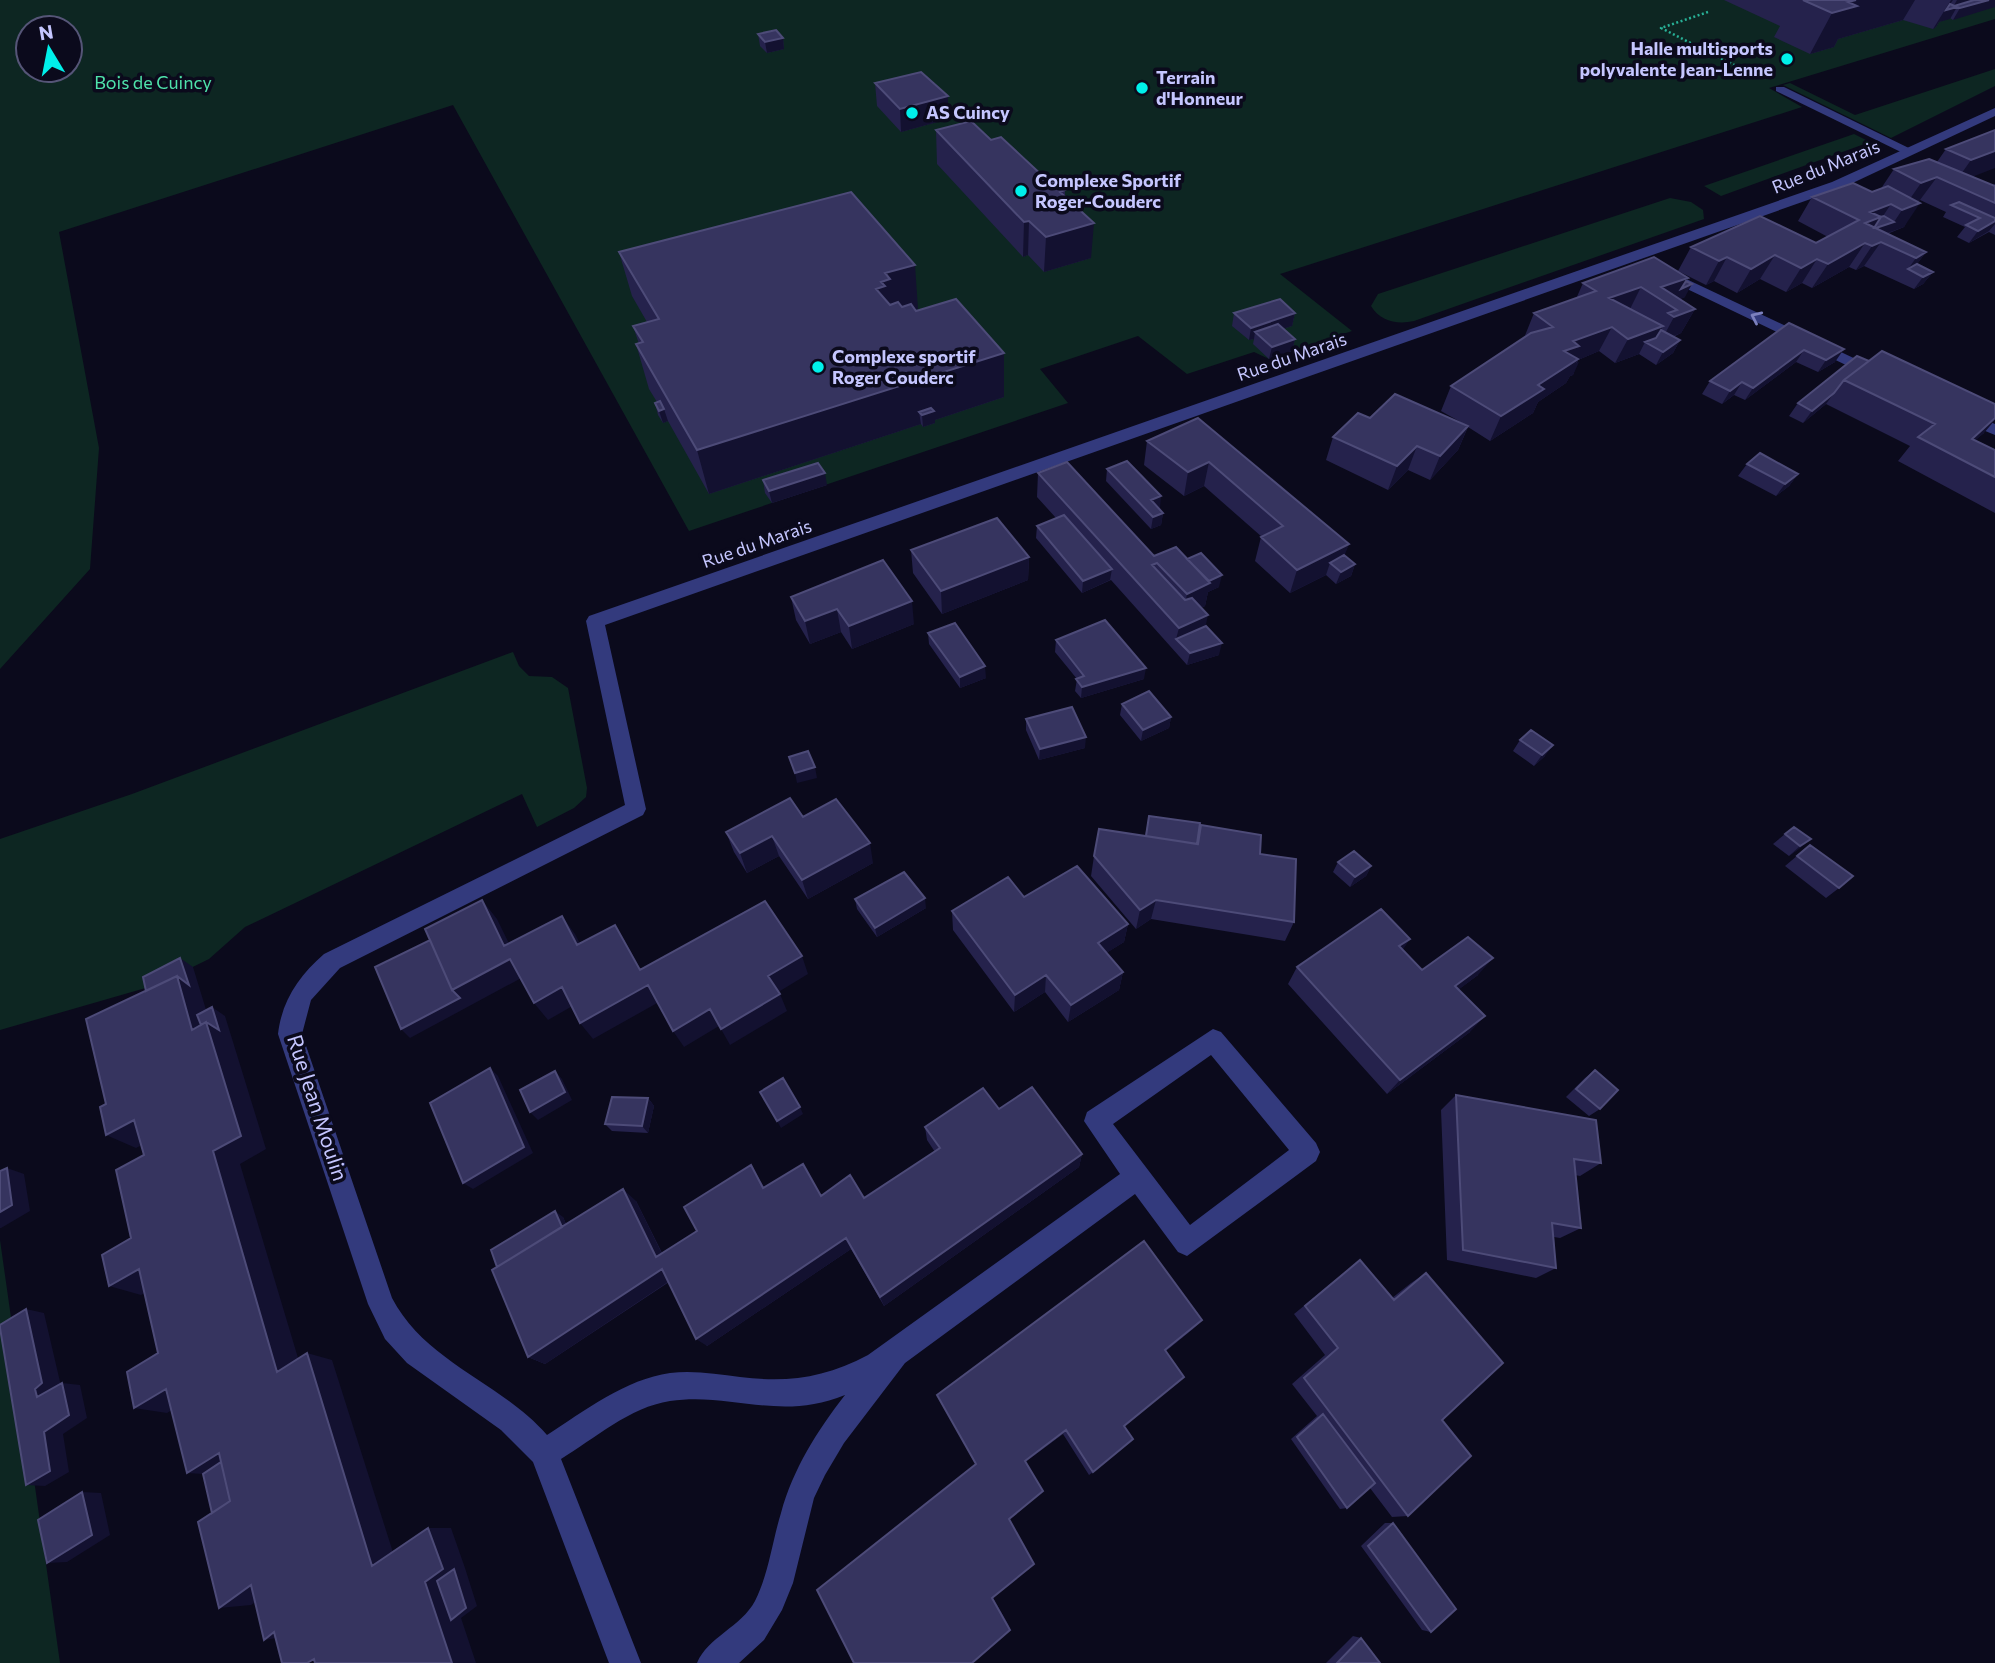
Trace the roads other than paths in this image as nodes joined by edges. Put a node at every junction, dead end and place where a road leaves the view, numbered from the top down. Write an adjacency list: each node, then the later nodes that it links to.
1 (1780, 89): 3 (street)
2 (1995, 111): 3 (street, Rue du Marais)
3 (1911, 152): 4 (street, Rue du Marais)
4 (1887, 164): 5 (street); 6 (street, Rue du Marais)
5 (1904, 171)
6 (1632, 258): 7 (street, one-way to 6); 10 (street, Rue du Marais)
7 (1886, 379)
8 (1947, 407): 9 (street)
9 (1995, 430)
10 (595, 621): 13 (street, Rue Jean Moulin)
11 (1138, 1177): 11 (street); 12 (street)
12 (901, 1350): 13 (street); 15 (street)
13 (544, 1453): 14 (street, Rue Jean Moulin)
14 (625, 1663)
15 (713, 1663)

